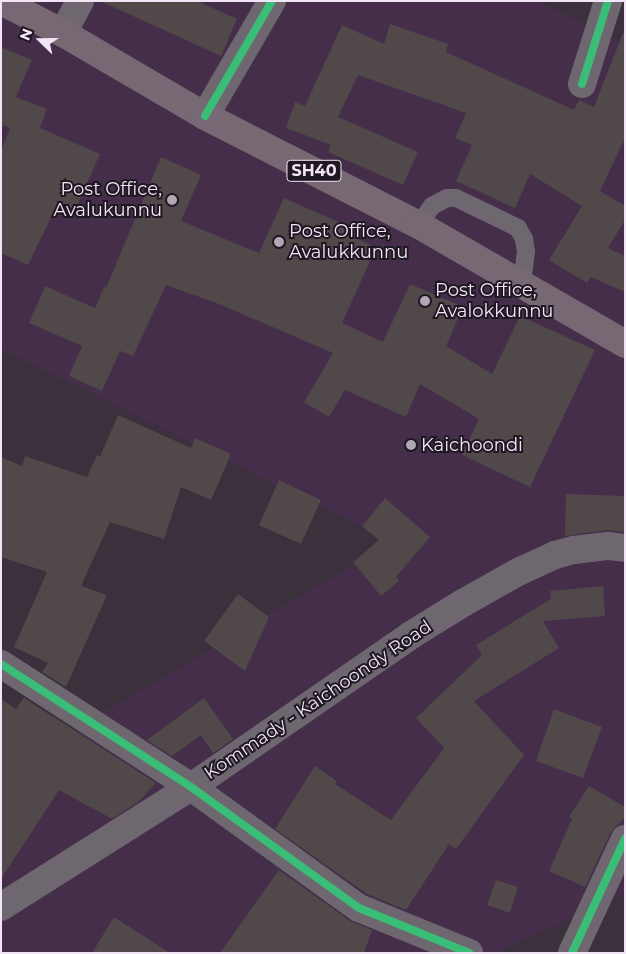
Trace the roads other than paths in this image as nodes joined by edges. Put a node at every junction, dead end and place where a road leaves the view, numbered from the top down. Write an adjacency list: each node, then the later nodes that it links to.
1 (1, 1): 5 (main road, SH40)
2 (80, 1): 5 (street)
3 (272, 1): 7 (street)
4 (608, 1): 6 (street)
5 (63, 33): 7 (main road, SH40)
6 (582, 84)
7 (205, 116): 8 (main road, SH40)
8 (419, 225): 9 (main road, SH40); 9 (lane)
9 (522, 285): 10 (main road, SH40)
10 (625, 344)
11 (625, 548): 13 (street, Kommady - Kaichoondy Road)
12 (1, 664): 13 (street)
13 (191, 787): 15 (street, Kommady - Kaichoondy Road); 16 (street)
14 (625, 839): 17 (street)
15 (1, 907)
16 (470, 953)
17 (572, 953)

